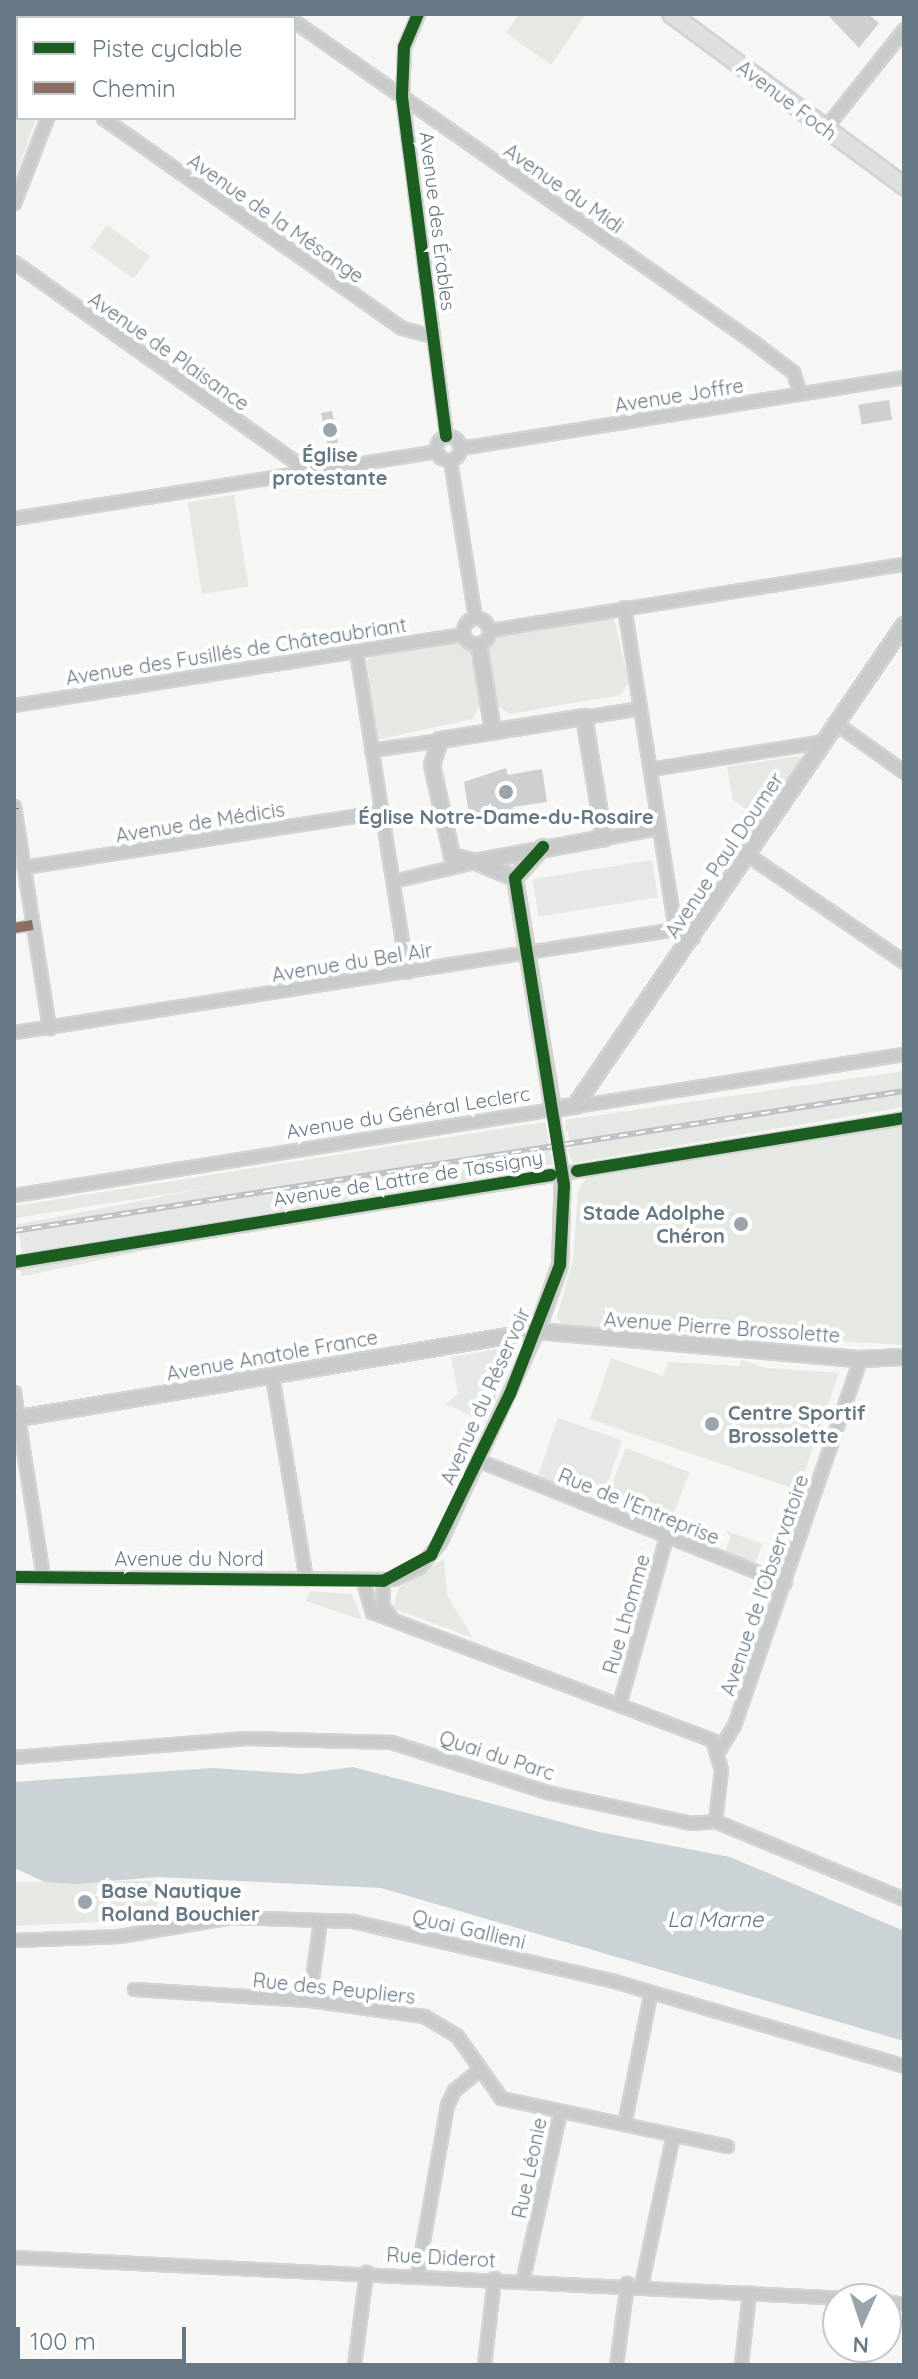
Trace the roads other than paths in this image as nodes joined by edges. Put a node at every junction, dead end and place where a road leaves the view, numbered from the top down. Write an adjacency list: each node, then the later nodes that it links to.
1 (418, 14): 5 (street, Avenue des Érables)
2 (671, 14): 8 (main road, Avenue Foch)
3 (296, 23): 5 (street, Avenue du Midi)
4 (904, 29): 8 (street)
5 (402, 97): 12 (street, Avenue des Érables); 14 (street, Avenue du Midi)
6 (46, 120): 10 (street)
7 (106, 120): 12 (street, Avenue de la Mésange)
8 (825, 128): 9 (main road, Avenue Foch)
9 (904, 186)
10 (14, 203)
11 (14, 262): 19 (street, Avenue de Plaisance)
12 (432, 336): 15 (street, Avenue des Érables)
13 (904, 377): 14 (street, Avenue Joffre)
14 (800, 394): 16 (street, Avenue Joffre)
15 (446, 436): 16 (street); 17 (street)
16 (460, 448): 18 (street)
17 (436, 451): 18 (street); 19 (street)
18 (450, 460): 23 (street)
19 (299, 472): 20 (street)
20 (14, 518)
21 (904, 564): 22 (street)
22 (624, 607): 25 (street); 30 (street)
23 (475, 618): 25 (street); 26 (street)
24 (904, 625): 32 (street, Avenue Paul Doumer)
25 (490, 630): 27 (street)
26 (463, 634): 27 (street); 28 (street, Avenue des Fusillés de Châteaubriant)
27 (479, 645): 33 (street)
28 (356, 651): 29 (street, Avenue des Fusillés de Châteaubriant); 36 (street)
29 (14, 705)
30 (640, 708): 31 (street); 37 (street)
31 (584, 717): 33 (street); 42 (street)
32 (837, 724): 35 (street, Avenue Paul Doumer); 38 (street)
33 (493, 731): 34 (street)
34 (440, 740): 36 (street); 45 (street)
35 (825, 741): 37 (street); 44 (street, Avenue Paul Doumer)
36 (371, 750): 40 (street)
37 (650, 769): 41 (street)
38 (904, 772)
39 (14, 808): 46 (street)
40 (381, 812): 46 (street, Avenue de Médicis); 48 (street)
41 (658, 828): 42 (street); 51 (street)
42 (604, 838): 43 (street)
43 (543, 847): 45 (street); 47 (street)
44 (748, 855): 52 (street, Avenue Paul Doumer); 54 (street)
45 (472, 862): 47 (street); 48 (street)
46 (24, 867): 49 (street)
47 (515, 878): 53 (street, Avenue du Réservoir)
48 (393, 881): 55 (street)
49 (33, 925): 50 (street); 56 (street)
50 (14, 928)
51 (675, 929): 52 (street); 53 (street, Avenue du Bel Air)
52 (693, 937): 59 (street, Avenue Paul Doumer)
53 (527, 953): 55 (street, Avenue du Bel Air); 60 (street, Avenue du Réservoir)
54 (904, 962)
55 (407, 972): 56 (street, Avenue du Bel Air)
56 (49, 1028): 57 (street, Avenue du Bel Air)
57 (14, 1032)
58 (904, 1054): 59 (street, Avenue du Général Leclerc)
59 (575, 1106): 60 (street, Avenue du Général Leclerc)
60 (553, 1109): 62 (street, Avenue du Réservoir, bridge); 63 (street, Avenue du Général Leclerc)
61 (904, 1118): 62 (street, Avenue de Lattre de Tassigny)
62 (563, 1173): 64 (street, Avenue de Lattre de Tassigny); 65 (street, Avenue du Réservoir)
63 (14, 1195)
64 (14, 1262)
65 (537, 1331): 67 (street, Avenue Pierre Brossolette); 68 (street, Avenue Anatole France); 71 (street, Avenue du Réservoir)
66 (904, 1357): 67 (street, Avenue Pierre Brossolette)
67 (860, 1359): 78 (street, Avenue de l'Observatoire)
68 (272, 1376): 70 (street, Avenue Anatole France); 75 (street)
69 (14, 1392): 70 (street)
70 (16, 1419): 74 (street)
71 (480, 1461): 72 (street, Rue de l'Entreprise); 77 (street, Avenue du Réservoir)
72 (666, 1537): 78 (street, Rue de l'Entreprise); 80 (street, Rue Lhomme)
73 (14, 1577): 74 (street, Avenue du Nord)
74 (43, 1578): 75 (street, Avenue du Nord)
75 (306, 1579): 76 (street, Avenue du Nord)
76 (363, 1581): 77 (street, Avenue du Réservoir); 79 (street)
77 (383, 1581): 79 (street)
78 (785, 1583): 81 (street, Avenue de l'Observatoire)
79 (396, 1622): 80 (street)
80 (620, 1701): 81 (street)
81 (717, 1753): 83 (street, Avenue de l'Observatoire)
82 (14, 1757): 83 (street, Quai du Parc)
83 (715, 1821): 84 (street, Quai du Parc)
84 (904, 1899)
85 (320, 1921): 86 (street, Quai Gallieni); 88 (street, Quai Gallieni); 89 (street)
86 (14, 1940)
87 (134, 1989): 89 (street, Rue des Peupliers)
88 (650, 1995): 90 (street, Quai Gallieni); 93 (street)
89 (309, 2000): 91 (street, Rue des Peupliers)
90 (904, 2066)
91 (480, 2069): 92 (street, Rue des Peupliers); 98 (street)
92 (560, 2111): 93 (street, Rue des Peupliers); 100 (street, Rue Léonie)
93 (624, 2124): 94 (street, Rue des Peupliers)
94 (673, 2135): 95 (street, Rue des Peupliers); 102 (street)
95 (727, 2146)
96 (14, 2257): 97 (street, Rue Diderot)
97 (366, 2272): 98 (street, Rue Diderot); 105 (street)
98 (417, 2275): 99 (street, Rue Diderot)
99 (494, 2278): 100 (street, Rue Diderot); 106 (street)
100 (523, 2278): 101 (street, Rue Diderot)
101 (627, 2283): 102 (street, Rue Diderot); 107 (street)
102 (641, 2285): 103 (street, Rue Diderot)
103 (749, 2292): 104 (street, Rue Diderot); 108 (street)
104 (822, 2296)
105 (354, 2365)
106 (484, 2365)
107 (616, 2365)
108 (741, 2365)

